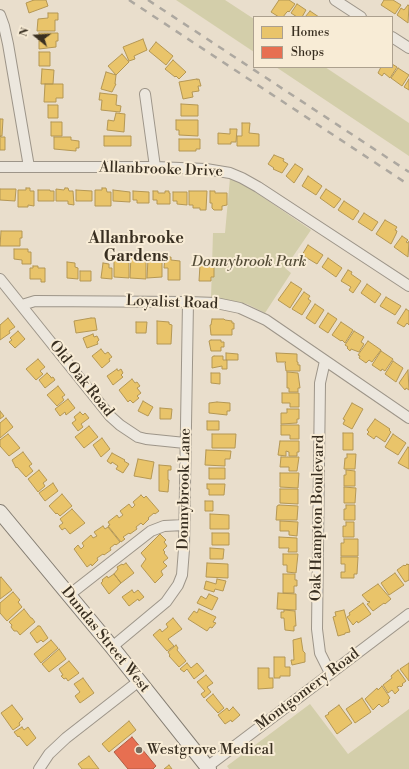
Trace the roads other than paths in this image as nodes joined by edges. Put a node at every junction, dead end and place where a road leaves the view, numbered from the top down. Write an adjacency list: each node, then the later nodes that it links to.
1 (335, 0): 3 (street)
2 (0, 15): 8 (street)
3 (359, 16)
4 (393, 38): 5 (street)
5 (409, 48)
6 (145, 94): 9 (street)
7 (0, 167): 8 (street, Allanbrooke Drive)
8 (29, 167): 9 (street, Allanbrooke Drive)
9 (155, 167): 11 (street, Allanbrooke Drive)
10 (0, 279): 13 (street, Old Oak Road)
11 (409, 286)
12 (188, 302): 13 (street, Loyalist Road); 14 (street, Loyalist Road); 16 (street, Donnybrook Lane)
13 (22, 305): 16 (street, Old Oak Road)
14 (325, 361): 15 (street, Loyalist Road); 22 (street, Oak Hampton Boulevard)
15 (409, 418)
16 (185, 443): 18 (street, Donnybrook Lane)
17 (0, 512): 19 (main road, Dundas Street West)
18 (184, 525): 19 (street); 21 (street, Donnybrook Lane)
19 (69, 595): 21 (main road, Dundas Street West)
20 (409, 614): 22 (street, Montgomery Road)
21 (112, 647): 23 (main road, Dundas Street West)
22 (330, 673): 24 (street, Montgomery Road)
23 (139, 681): 24 (main road, Dundas Street West); 25 (street)
24 (208, 768)
25 (40, 769)

